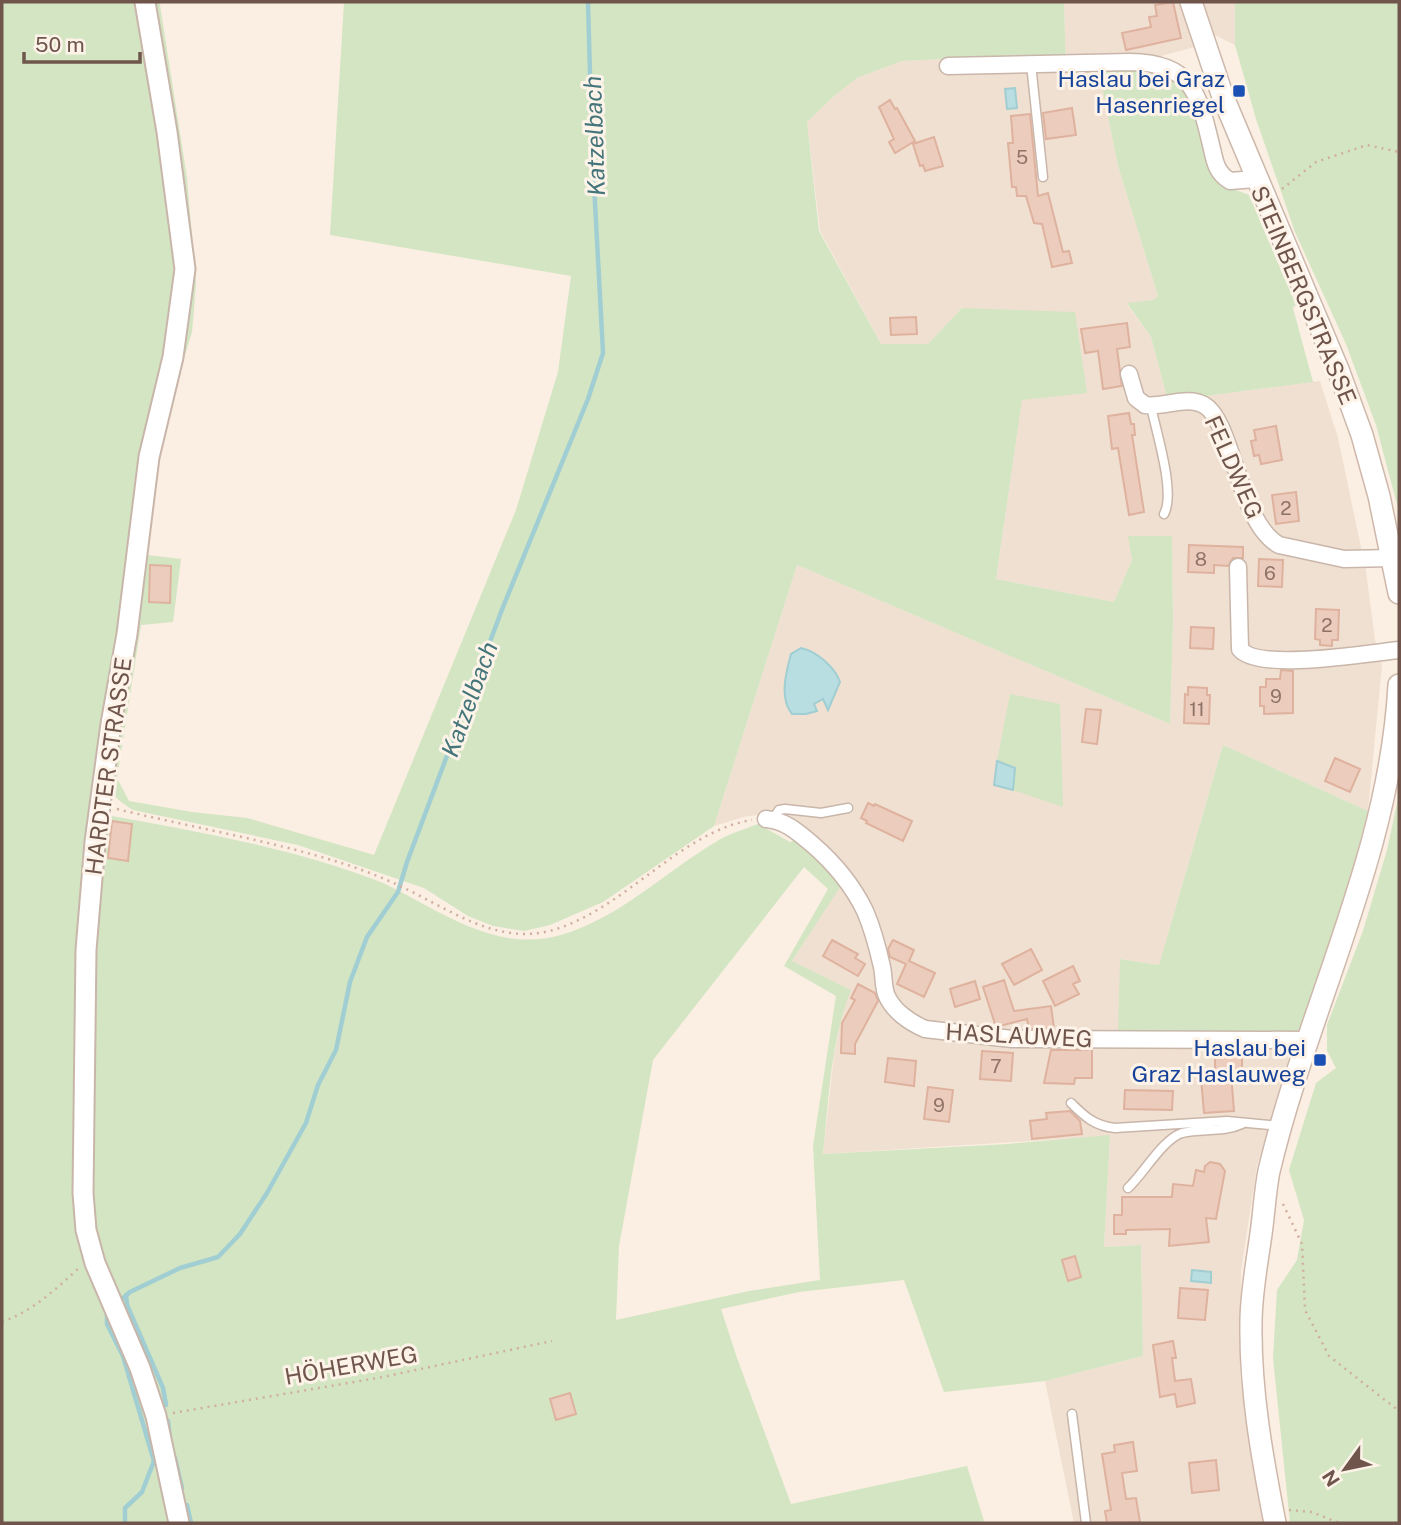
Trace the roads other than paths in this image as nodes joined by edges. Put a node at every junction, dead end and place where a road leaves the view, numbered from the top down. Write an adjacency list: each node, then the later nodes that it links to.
1 (145, 2): 24 (street, HARDTER STRASSE)
2 (1191, 2): 6 (main road, STEINBERGSTRASSE)
3 (1031, 64): 4 (street); 5 (lane); 6 (street)
4 (948, 66)
5 (1043, 177)
6 (1255, 178): 10 (main road, STEINBERGSTRASSE)
7 (1129, 374): 8 (street)
8 (1151, 406): 9 (lane); 10 (street, FELDWEG)
9 (1164, 514)
10 (1394, 558): 12 (main road, STEINBERGSTRASSE)
11 (1238, 567): 13 (street)
12 (1399, 593)
13 (1399, 650)
14 (1399, 685): 17 (main road)
15 (848, 808): 16 (lane)
16 (769, 819): 17 (street, HASLAUWEG)
17 (1309, 1040): 20 (main road)
18 (1071, 1103): 19 (lane)
19 (1245, 1122): 20 (lane); 21 (lane)
20 (1282, 1127): 23 (main road)
21 (1128, 1188)
22 (1072, 1414): 25 (lane)
23 (1273, 1515)
24 (179, 1523)
25 (1086, 1523)

